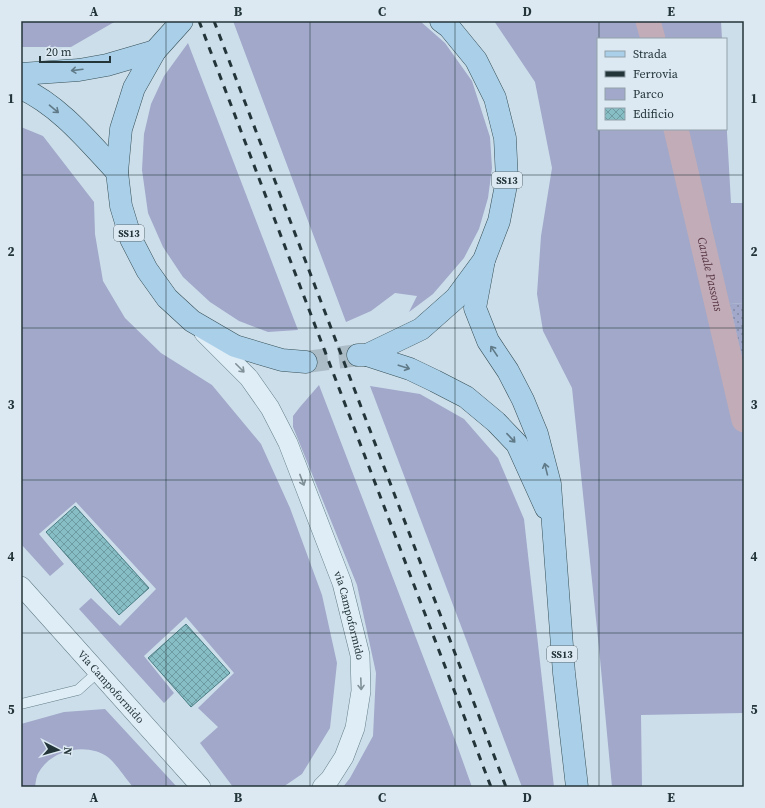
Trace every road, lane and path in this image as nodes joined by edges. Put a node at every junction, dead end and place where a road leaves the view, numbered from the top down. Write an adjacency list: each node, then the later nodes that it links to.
1 (182, 21): 3 (main road, SS13)
2 (441, 21): 7 (main road, SS13)
3 (155, 51): 4 (main road, one-way to 4); 6 (main road, SS13)
4 (21, 74)
5 (21, 88): 6 (main road, one-way to 6)
6 (117, 172): 8 (main road, SS13)
7 (484, 260): 10 (main road, SS13, one-way to 7); 10 (main road, SS13, one-way to 10)
8 (192, 321): 9 (main road, SS13); 15 (street, via Campoformido, one-way to 15)
9 (306, 362)
10 (552, 521): 16 (main road, SS13 / SS13)
11 (21, 586): 12 (street, Via Campoformido)
12 (98, 672): 13 (lane); 14 (street, Via Campoformido)
13 (21, 704)
14 (201, 787)
15 (322, 787)
16 (577, 787)

